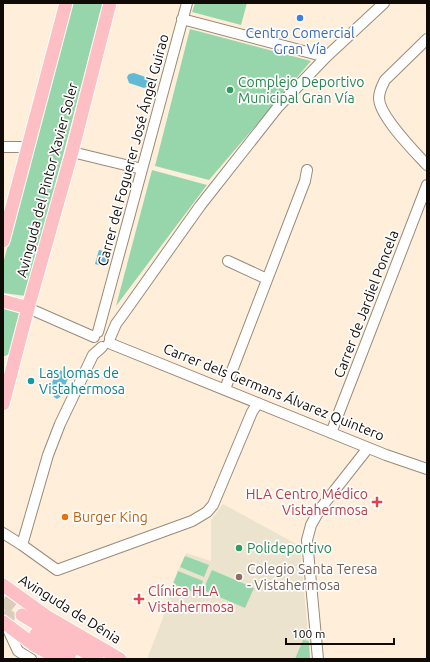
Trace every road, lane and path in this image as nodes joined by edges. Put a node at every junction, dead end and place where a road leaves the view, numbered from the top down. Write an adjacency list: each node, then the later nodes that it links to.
1 (66, 3): 9 (main road, Avinguda del Pintor Xavier Soler)
2 (110, 3): 10 (main road, Avinguda del Pintor Xavier Soler)
3 (186, 3): 5 (street, Carrer del Foguerer José Ángel Guirao)
4 (384, 3): 7 (street)
5 (182, 19): 7 (street); 12 (street, Carrer del Foguerer José Ángel Guirao)
6 (427, 39): 11 (street)
7 (326, 57): 21 (street)
8 (3, 147): 9 (street)
9 (28, 147): 15 (main road, Avinguda del Pintor Xavier Soler)
10 (72, 152): 12 (street); 20 (main road, Avinguda del Pintor Xavier Soler)
11 (427, 165)
12 (142, 169): 19 (street, Carrer del Foguerer José Ángel Guirao)
13 (307, 170): 17 (street)
14 (427, 185): 27 (street, Carrer de Jardiel Poncela)
15 (3, 241)
16 (228, 261): 17 (street)
17 (267, 279): 24 (street)
18 (3, 302): 20 (main road, Carrer dels Germans Álvarez Quintero)
19 (106, 304): 21 (street); 22 (street, Carrer del Foguerer José Ángel Guirao)
20 (28, 308): 22 (street, Carrer dels Germans Álvarez Quintero); 23 (main road, Avinguda del Pintor Xavier Soler)
21 (124, 313): 22 (street)
22 (103, 338): 24 (street, Carrer dels Germans Álvarez Quintero); 31 (street)
23 (8, 364): 26 (main road, Avinguda del Pintor Xavier Soler)
24 (225, 389): 25 (street, Carrer dels Germans Álvarez Quintero)
25 (258, 403): 27 (street, Carrer dels Germans Álvarez Quintero); 31 (street)
26 (3, 404)
27 (331, 433): 28 (street, Carrer dels Germans Álvarez Quintero)
28 (368, 448): 29 (street, Carrer dels Germans Álvarez Quintero); 39 (street)
29 (426, 468)
30 (3, 533): 31 (street)
31 (22, 545)
32 (3, 585): 38 (main road, Avinguda de Dénia)
33 (12, 621): 34 (street); 35 (main road); 36 (main road); 37 (main road, Avinguda de Dénia)
34 (31, 659)
35 (59, 659)
36 (79, 659)
37 (97, 659)
38 (120, 659)
39 (318, 659)

